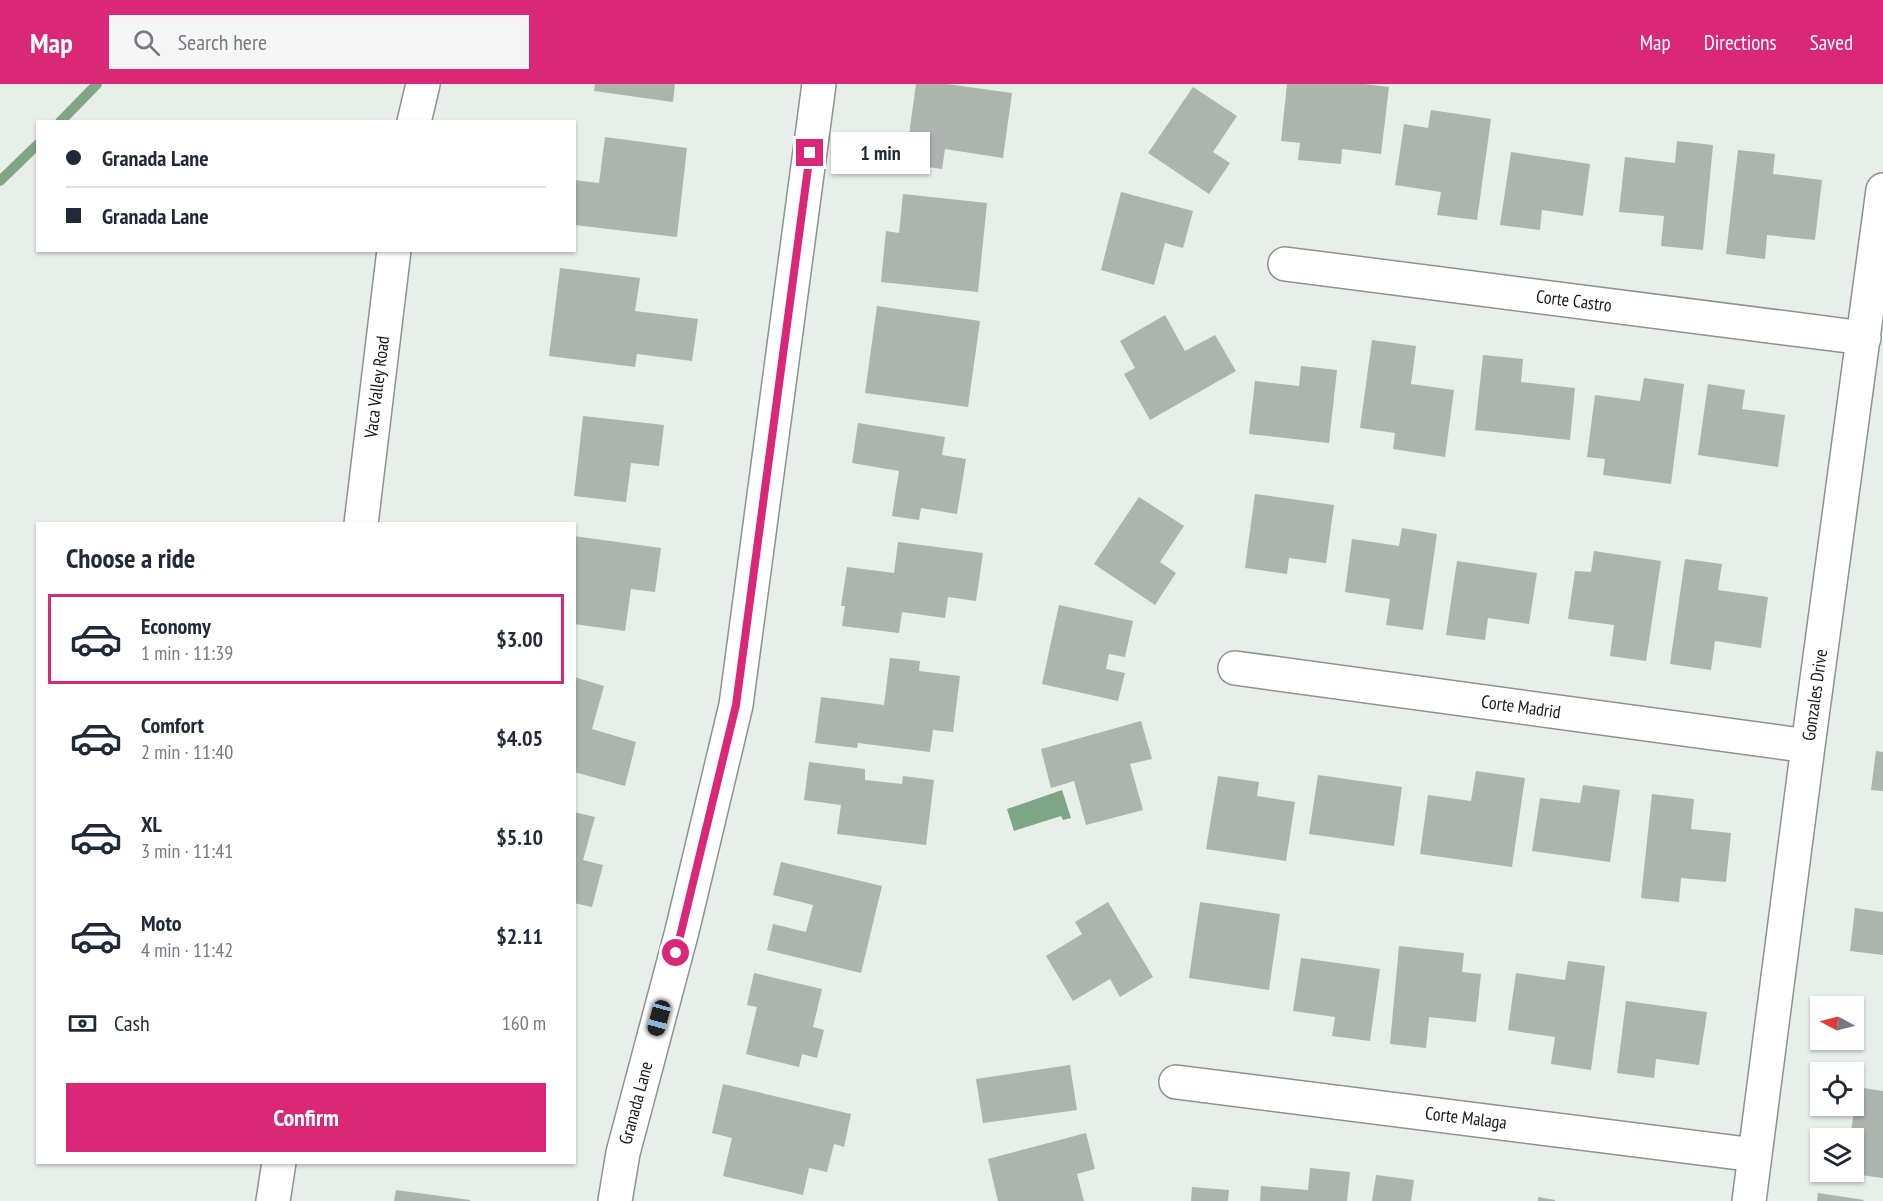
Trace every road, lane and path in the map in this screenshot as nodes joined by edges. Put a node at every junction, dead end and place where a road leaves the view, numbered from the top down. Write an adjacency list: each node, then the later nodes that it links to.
1 (423, 84): 3 (street)
2 (819, 84): 15 (street, Granada Lane)
3 (414, 120)
4 (1883, 190): 7 (street, Gonzales Drive)
5 (394, 252): 8 (street, Vaca Valley Road)
6 (1285, 264): 7 (street, Corte Castro)
7 (1864, 338): 10 (street, Gonzales Drive)
8 (360, 522)
9 (1235, 668): 10 (street, Corte Madrid)
10 (1808, 746): 12 (street, Gonzales Drive)
11 (1176, 1082): 12 (street, Corte Malaga)
12 (1755, 1155): 16 (street, Gonzales Drive)
13 (279, 1164): 14 (street)
14 (273, 1201)
15 (615, 1201)
16 (1749, 1201)

